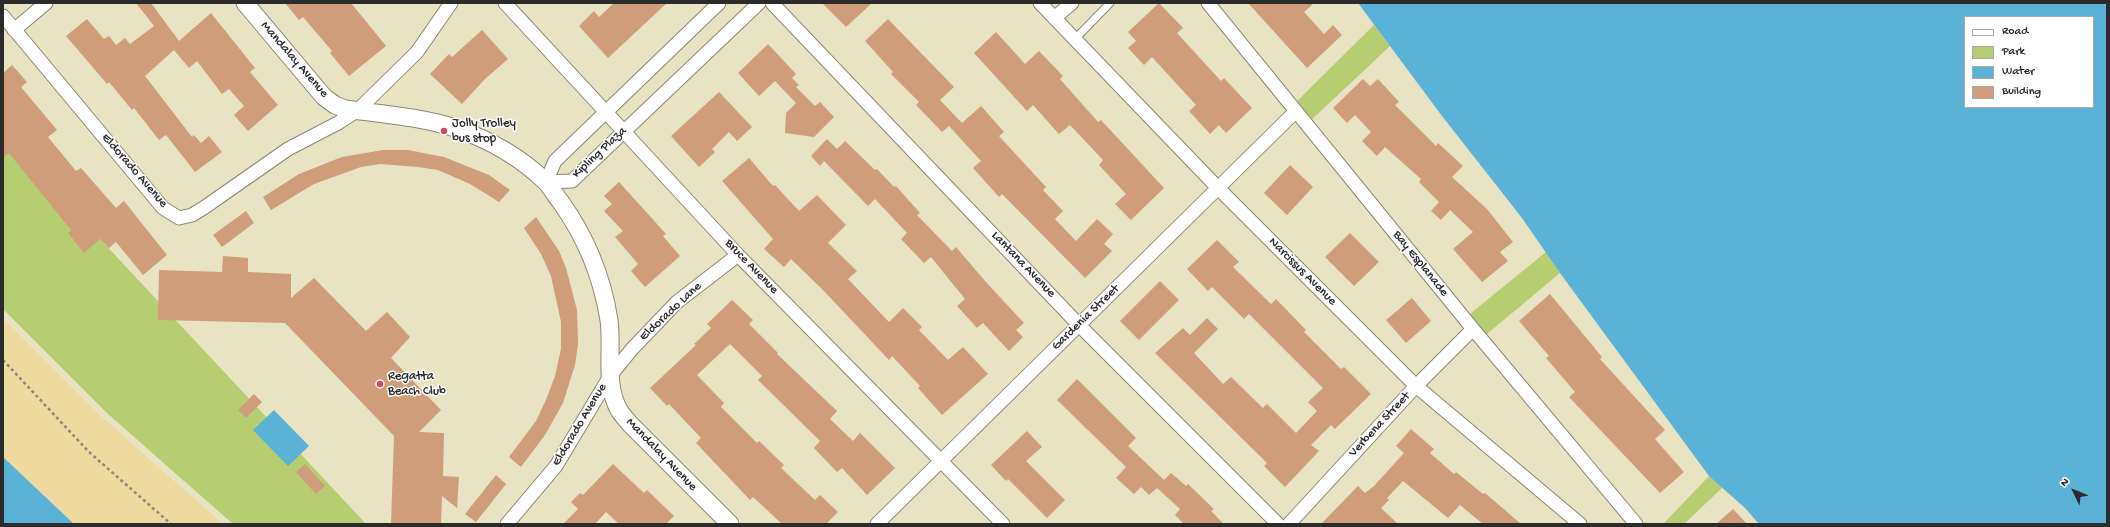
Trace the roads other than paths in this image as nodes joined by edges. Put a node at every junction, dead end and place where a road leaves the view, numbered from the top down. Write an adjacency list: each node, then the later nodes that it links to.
1 (46, 3): 14 (street)
2 (245, 3): 16 (street, Mandalay Avenue)
3 (451, 3): 16 (street, Eldorado Avenue)
4 (505, 3): 17 (street, Bruce Avenue)
5 (719, 3): 17 (street, Kipling Plaza)
6 (759, 3): 19 (street, Kipling Plaza)
7 (772, 3): 23 (street, Lantana Avenue)
8 (1040, 3): 13 (street, Narcissus Avenue)
9 (1072, 3): 13 (street)
10 (1110, 3): 15 (lane)
11 (1208, 3): 18 (street, Bay Esplanade)
12 (3, 16): 14 (street, Eldorado Avenue)
13 (1054, 18): 15 (street, Narcissus Avenue)
14 (14, 30): 16 (street, Eldorado Avenue)
15 (1075, 39): 21 (street, Narcissus Avenue)
16 (358, 110): 20 (street, Mandalay Avenue)
17 (606, 110): 19 (street, Bruce Avenue); 20 (street, Kipling Plaza)
18 (1295, 112): 21 (street, Gardenia Street); 24 (street, Bay Esplanade)
19 (625, 130): 20 (street, Kipling Plaza); 22 (street, Bruce Avenue)
20 (546, 182): 25 (street, Eldorado Avenue)
21 (1218, 188): 23 (street, Gardenia Street); 26 (street, Narcissus Avenue)
22 (738, 255): 25 (street, Eldorado Lane); 27 (street, Bruce Avenue)
23 (1079, 325): 27 (street, Gardenia Street); 32 (street, Lantana Avenue)
24 (1474, 329): 26 (street, Verbena Street); 35 (street, Bay Esplanade)
25 (610, 376): 28 (street, Eldorado Avenue); 29 (street, Mandalay Avenue)
26 (1416, 386): 33 (street, Verbena Street); 34 (street, Narcissus Avenue)
27 (940, 460): 30 (street, Gardenia Street); 31 (street, Bruce Avenue)
28 (507, 524)
29 (730, 524)
30 (877, 524)
31 (1003, 524)
32 (1278, 524)
33 (1289, 524)
34 (1580, 524)
35 (1636, 524)

